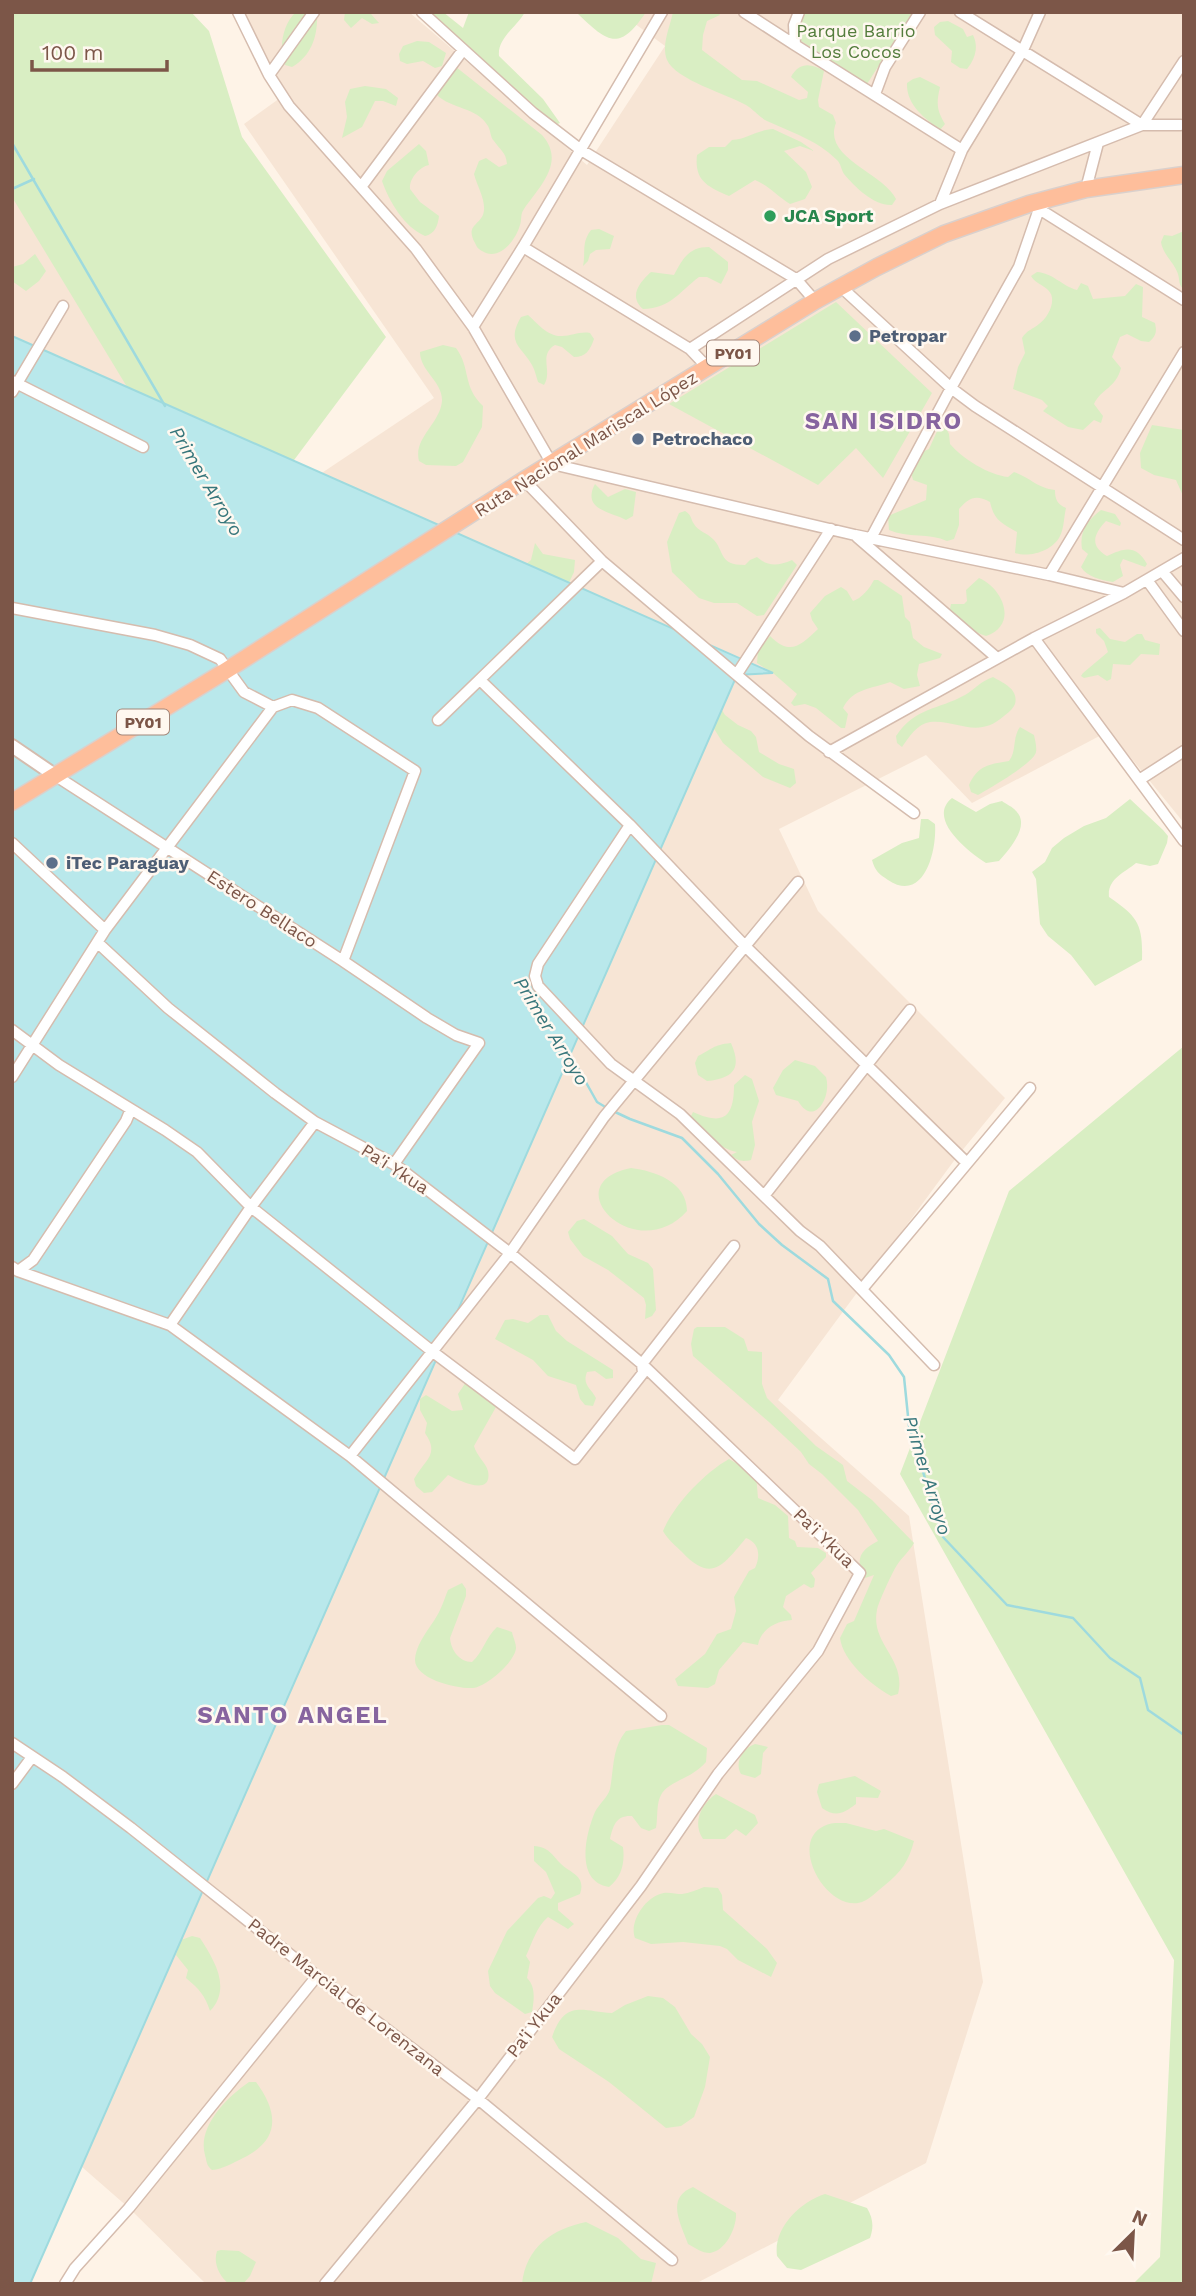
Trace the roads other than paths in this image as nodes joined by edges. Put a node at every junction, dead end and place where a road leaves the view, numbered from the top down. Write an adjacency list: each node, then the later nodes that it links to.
1 (238, 12): 14 (street)
2 (314, 12): 14 (street)
3 (422, 12): 11 (street)
4 (662, 12): 19 (street)
5 (744, 12): 10 (street)
6 (799, 12): 10 (street)
7 (920, 12): 15 (street)
8 (960, 12): 12 (street)
9 (1040, 12): 12 (street)
10 (795, 45): 15 (street)
11 (463, 50): 19 (street); 22 (street)
12 (1023, 50): 16 (street); 20 (street)
13 (1184, 61): 16 (street)
14 (269, 75): 22 (street)
15 (875, 94): 20 (street)
16 (1142, 125): 17 (street); 18 (street)
17 (1181, 125)
18 (1098, 143): 23 (street); 24 (street)
19 (581, 150): 26 (street); 27 (street)
20 (962, 150): 24 (street)
21 (1184, 175): 23 (highway, Ruta Nacional Mariscal López / PY01)
22 (361, 187): 32 (street)
23 (1086, 189): 25 (highway, Ruta Nacional Mariscal López / PY01)
24 (940, 204): 27 (street)
25 (1034, 206): 28 (highway, Ruta Nacional Mariscal López / PY01); 29 (street); 37 (street)
26 (523, 247): 32 (street); 33 (street)
27 (796, 279): 30 (street); 33 (street)
28 (841, 287): 30 (highway, Ruta Nacional Mariscal López / PY01); 37 (street)
29 (1184, 300)
30 (815, 301): 35 (highway, Ruta Nacional Mariscal López / PY01)
31 (63, 306): 36 (street)
32 (473, 327): 39 (street)
33 (690, 349): 35 (street)
34 (1184, 352): 41 (street)
35 (708, 368): 39 (highway, Ruta Nacional Mariscal López / PY01)
36 (14, 385): 38 (street)
37 (951, 388): 41 (street); 44 (street)
38 (143, 447)
39 (552, 464): 40 (highway, Ruta Nacional Mariscal López / PY01); 42 (street)
40 (524, 480): 47 (street); 57 (highway, Ruta Nacional Mariscal López / PY01)
41 (1101, 488): 45 (street); 49 (street)
42 (831, 529): 43 (street); 58 (street)
43 (855, 535): 44 (street); 56 (street)
44 (871, 538): 49 (street)
45 (1184, 540)
46 (1184, 558): 48 (street)
47 (602, 561): 58 (street); 59 (street)
48 (1162, 571): 50 (street); 52 (street)
49 (1049, 575): 51 (street)
50 (1147, 580): 51 (street); 54 (street)
51 (1124, 593): 55 (street)
52 (1184, 597)
53 (12, 608): 57 (street)
54 (1184, 631)
55 (1034, 638): 56 (street); 66 (street)
56 (997, 658): 63 (street)
57 (227, 670): 60 (street); 65 (highway, PY01)
58 (737, 674): 63 (street)
59 (480, 680): 61 (street); 69 (street)
60 (273, 706): 72 (street); 77 (street)
61 (438, 720)
62 (12, 746): 65 (street, Estero Bellaco)
63 (829, 751): 68 (street)
64 (1184, 751): 66 (street)
65 (56, 776): 67 (highway, PY01); 72 (street, Estero Bellaco)
66 (1139, 780): 70 (street)
67 (12, 802)
68 (914, 813)
69 (630, 825): 76 (street); 83 (street)
70 (1184, 841)
71 (12, 843): 74 (street)
72 (167, 849): 74 (street); 77 (street, Estero Bellaco)
73 (797, 882): 76 (street)
74 (105, 930): 75 (street)
75 (98, 943): 80 (street); 86 (street, Pa'i Ykua)
76 (745, 946): 81 (street); 83 (street)
77 (343, 961): 88 (street, Estero Bellaco)
78 (910, 1010): 81 (street)
79 (12, 1030): 80 (street)
80 (34, 1045): 82 (street); 85 (street)
81 (866, 1066): 87 (street); 89 (street)
82 (12, 1077)
83 (634, 1080): 89 (street); 92 (street)
84 (1030, 1088): 87 (street)
85 (131, 1110): 90 (street); 93 (street)
86 (315, 1122): 88 (street, Pa'i Ykua); 90 (street)
87 (967, 1163): 94 (street)
88 (394, 1164): 92 (street, Pa'i Ykua)
89 (764, 1196): 94 (street)
90 (251, 1207): 95 (street); 96 (street)
91 (734, 1246): 97 (street)
92 (510, 1253): 96 (street); 97 (street, Pa'i Ykua)
93 (15, 1269): 95 (street)
94 (862, 1289): 98 (street)
95 (170, 1325): 99 (street)
96 (433, 1352): 97 (street); 99 (street)
97 (642, 1364): 105 (street, Pa'i Ykua)
98 (934, 1365)
99 (351, 1456): 100 (street)
100 (661, 1716)
101 (12, 1743): 102 (street, Padre Marcial de Lorenzana)
102 (32, 1757): 103 (street); 104 (street, Padre Marcial de Lorenzana)
103 (12, 1784)
104 (317, 1976): 105 (street, Padre Marcial de Lorenzana); 107 (street)
105 (478, 2099): 106 (street, Padre Marcial de Lorenzana); 108 (street, Pa'i Ykua)
106 (672, 2260)
107 (65, 2284)
108 (325, 2284)

